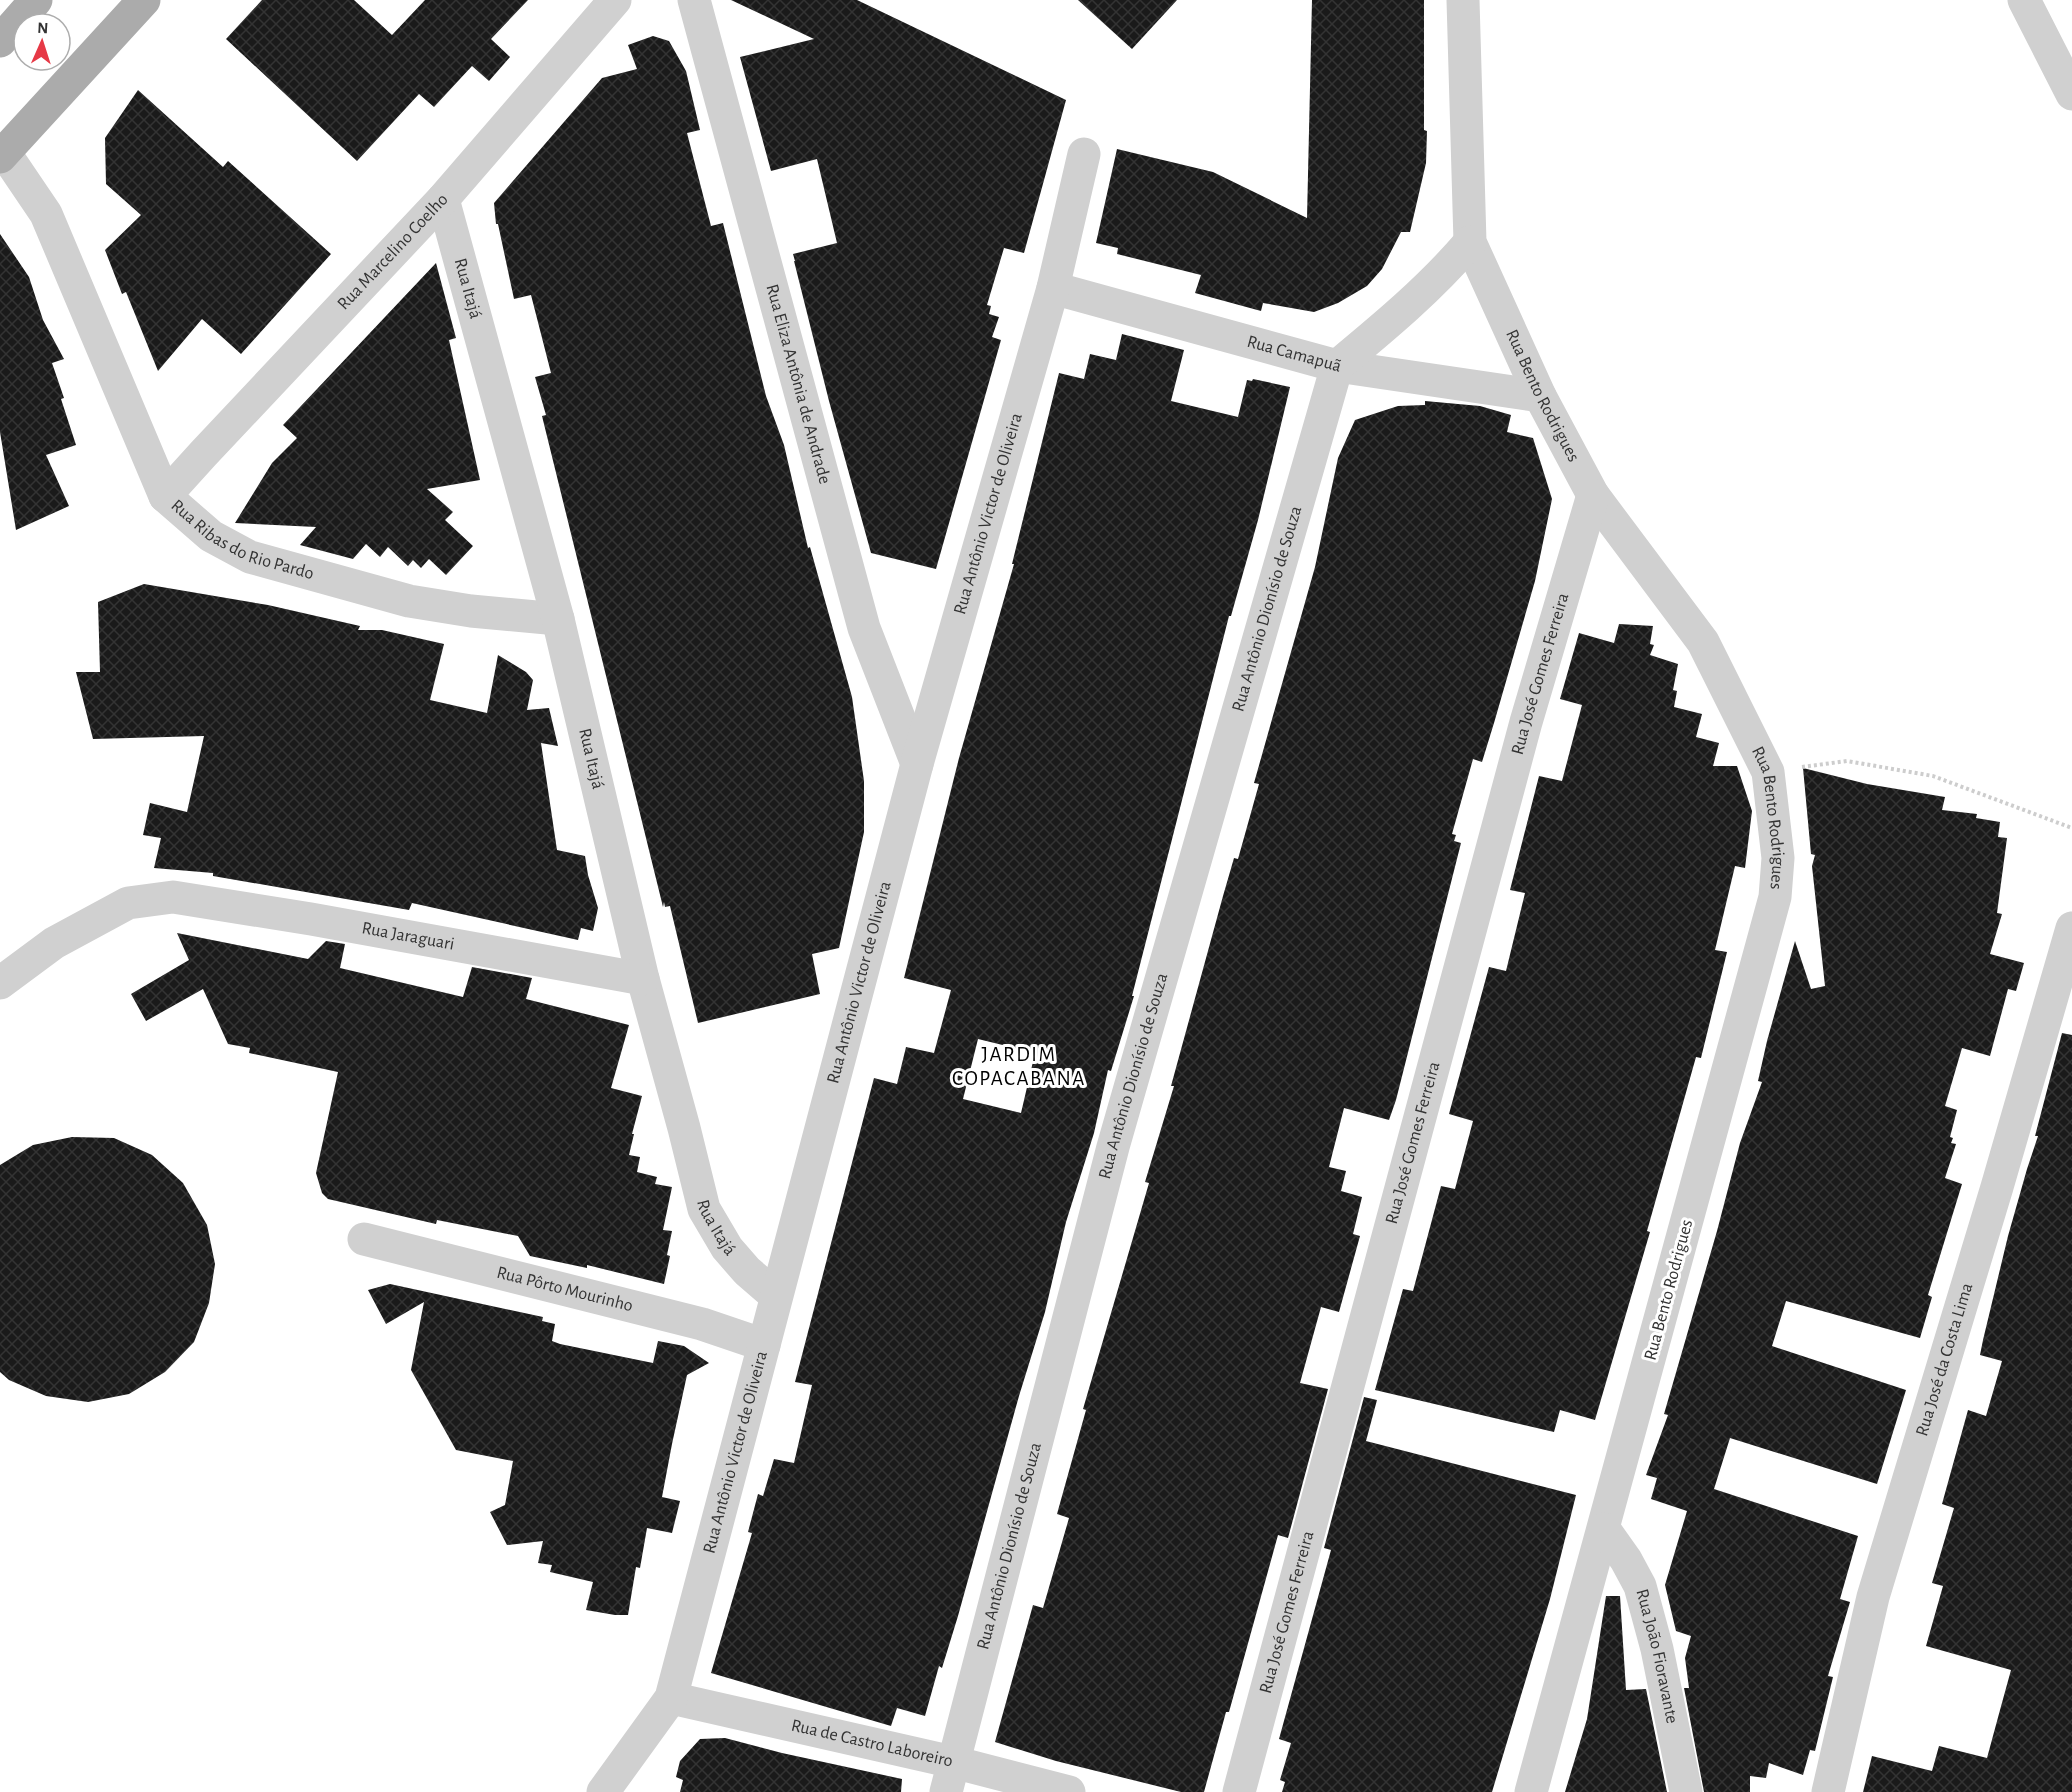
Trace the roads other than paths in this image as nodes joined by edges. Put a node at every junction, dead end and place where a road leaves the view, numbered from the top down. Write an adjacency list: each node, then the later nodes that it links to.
1 (36, 0): 7 (main road)
2 (144, 0): 9 (main road)
3 (615, 0): 11 (street, Rua Marcelino Coelho)
4 (694, 0): 19 (street, Rua Eliza Antônia de Andrade)
5 (1462, 0): 12 (street, Rua Bento Rodrigues)
6 (2024, 0): 8 (street)
7 (0, 41)
8 (2072, 94)
9 (2, 154): 17 (street, Rua Ribas do Rio Pardo)
10 (1084, 154): 13 (street, Rua Antônio Victor de Oliveira)
11 (443, 199): 17 (street, Rua Marcelino Coelho); 18 (street, Rua Itajá)
12 (1470, 242): 14 (street); 15 (street, Rua Bento Rodrigues)
13 (1053, 288): 14 (street, Rua Camapuã); 19 (street, Rua Antônio Victor de Oliveira)
14 (1337, 366): 15 (street, Rua Camapuã); 29 (street, Rua Antônio Dionísio de Souza)
15 (1540, 396): 16 (street, Rua Bento Rodrigues)
16 (1593, 495): 26 (street, Rua Bento Rodrigues); 33 (street, Rua José Gomes Ferreira)
17 (165, 496): 18 (street, Rua Ribas do Rio Pardo)
18 (558, 619): 21 (street, Rua Itajá)
19 (917, 764): 24 (street, Rua Antônio Victor de Oliveira)
20 (2072, 928): 36 (street, Rua José da Costa Lima)
21 (643, 979): 22 (street, Rua Jaraguari); 24 (street, Rua Itajá)
22 (0, 983)
23 (364, 1239): 25 (street, Rua Pôrto Mourinho)
24 (776, 1296): 25 (street, Rua Antônio Victor de Oliveira)
25 (764, 1345): 27 (street, Rua Antônio Victor de Oliveira)
26 (1604, 1529): 34 (street, Rua Bento Rodrigues); 35 (street, Rua João Fioravante)
27 (671, 1698): 28 (street, Rua Antônio Victor de Oliveira); 29 (street, Rua de Castro Laboreiro)
28 (637, 1746): 30 (street, Rua Antônio Victor de Oliveira); 31 (street)
29 (949, 1777): 32 (street, Rua de Castro Laboreiro)
30 (603, 1792)
31 (628, 1792)
32 (1070, 1792)
33 (1239, 1792)
34 (1531, 1792)
35 (1686, 1792)
36 (1828, 1792)

